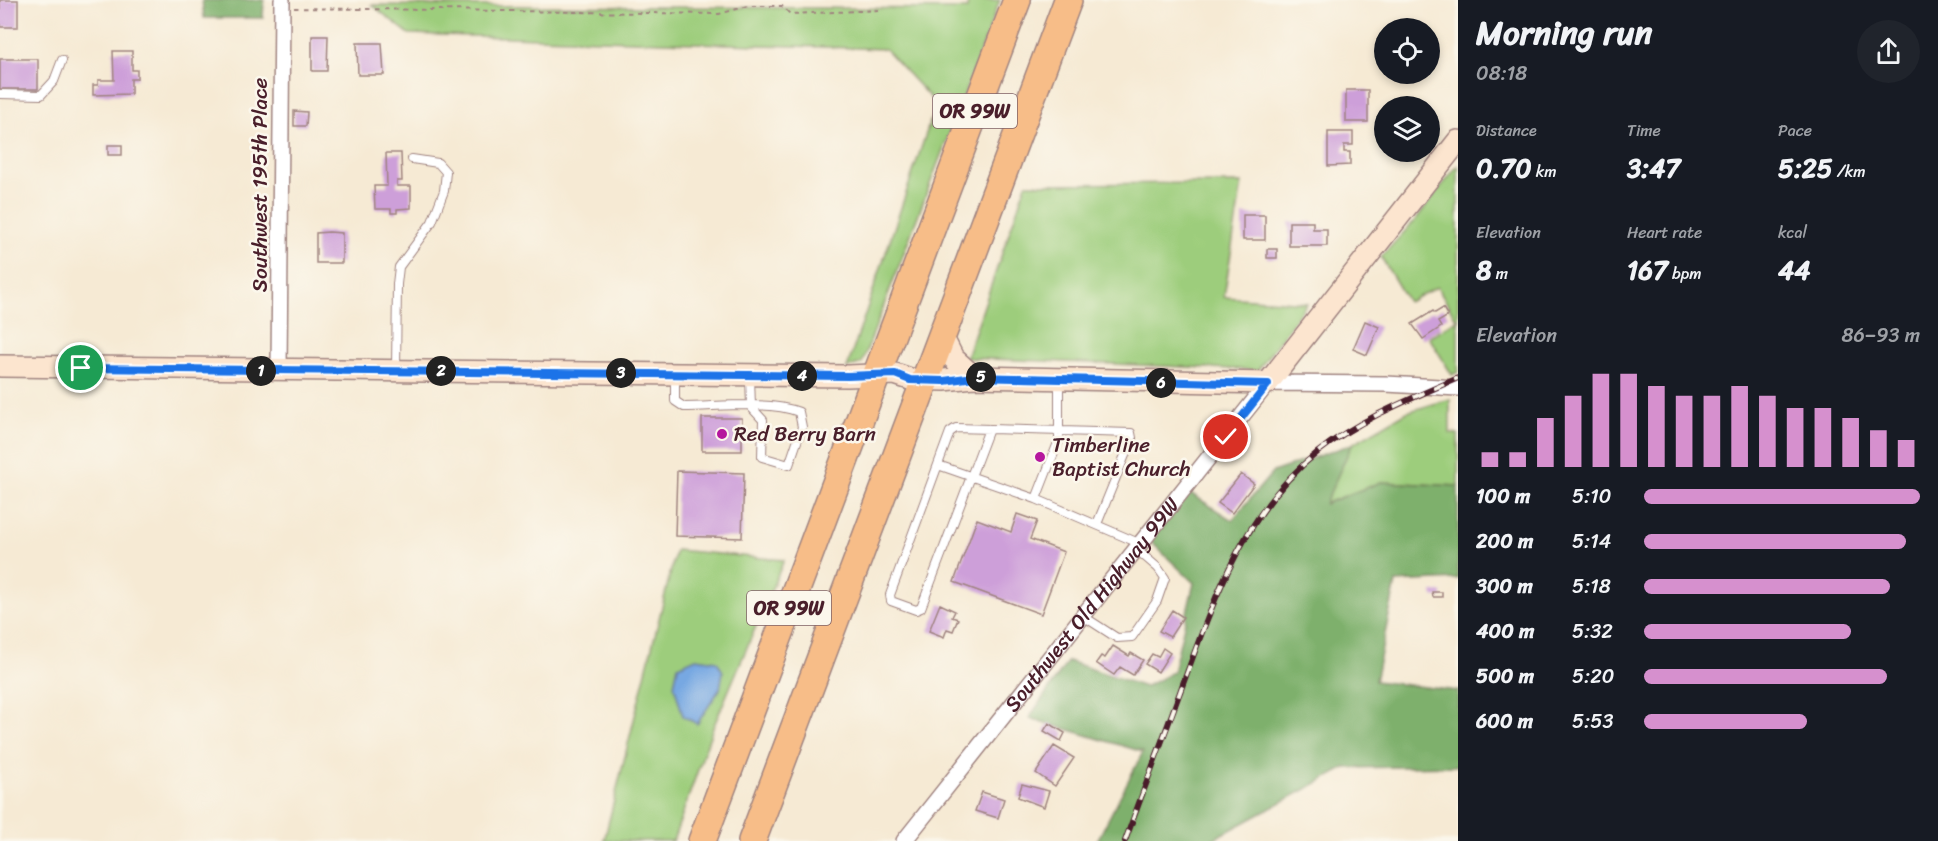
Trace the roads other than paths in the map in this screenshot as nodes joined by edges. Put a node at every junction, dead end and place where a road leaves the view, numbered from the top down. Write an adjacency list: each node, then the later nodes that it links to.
1 (1017, 0): 14 (highway, OR 99W)
2 (1068, 0): 8 (highway, OR 99W)
3 (282, 4): 10 (street, Southwest 195th Place)
4 (62, 60): 5 (lane)
5 (0, 94)
6 (1458, 141): 18 (street, Southwest Old Highway 99W)
7 (412, 159): 11 (lane)
8 (942, 336): 15 (street); 16 (highway, OR 99W)
9 (0, 366): 10 (street)
10 (279, 371): 11 (street)
11 (396, 371): 12 (street)
12 (675, 374): 13 (street); 20 (lane)
13 (750, 375): 14 (street); 20 (lane)
14 (877, 375): 16 (street); 29 (highway, OR 99W)
15 (974, 377): 16 (street); 17 (street)
16 (925, 380): 30 (highway, OR 99W)
17 (1059, 380): 18 (street); 22 (lane)
18 (1268, 384): 19 (street); 27 (street, Southwest Old Highway 99W)
19 (1458, 388)
20 (751, 406): 20 (lane)
21 (989, 429): 22 (lane); 23 (lane); 24 (lane)
22 (1059, 429): 25 (lane); 26 (lane)
23 (938, 465): 24 (lane); 24 (lane)
24 (971, 477): 25 (lane)
25 (1036, 499): 26 (lane)
26 (1097, 524): 27 (lane)
27 (1138, 546): 28 (street, Southwest Old Highway 99W); 28 (lane)
28 (1083, 616): 31 (street, Southwest Old Highway 99W)
29 (702, 841)
30 (752, 841)
31 (904, 841)

